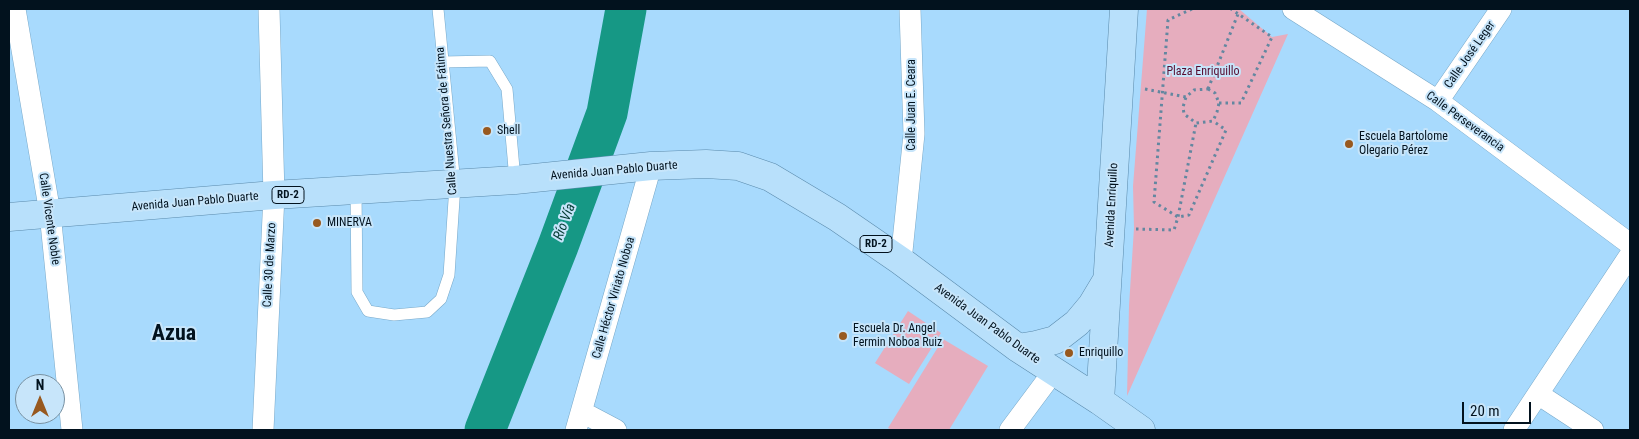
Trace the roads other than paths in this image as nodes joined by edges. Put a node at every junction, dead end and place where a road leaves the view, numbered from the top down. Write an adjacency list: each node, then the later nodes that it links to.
1 (14, 9): 15 (street, Calle Vicente Noble)
2 (269, 9): 14 (street, Calle 30 de Marzo)
3 (438, 9): 8 (lane, Calle Nuestra Señora de Fátima)
4 (910, 9): 19 (street, Calle Juan E. Ceara)
5 (1124, 9): 20 (main road, Avenida Enriquillo)
6 (1293, 9): 9 (street, Calle Perseverancia)
7 (1502, 9): 9 (street, Calle José Leger)
8 (443, 62): 11 (lane); 12 (lane, Calle Nuestra Señora de Fátima)
9 (1438, 101): 17 (street, Calle Perseverancia)
10 (651, 166): 11 (main road, Avenida Juan Pablo Duarte / RD-2); 19 (main road, Avenida Juan Pablo Duarte / RD-2); 25 (street, Calle Héctor Viriato Noboa)
11 (515, 180): 12 (main road, Avenida Juan Pablo Duarte / RD-2)
12 (455, 185): 13 (main road, Avenida Juan Pablo Duarte / RD-2); 13 (lane, Calle Nuestra Señora de Fátima)
13 (356, 190): 14 (main road, Avenida Juan Pablo Duarte / RD-2)
14 (274, 196): 15 (main road, Avenida Juan Pablo Duarte / RD-2); 27 (street, Calle 30 de Marzo)
15 (50, 213): 16 (main road, Avenida Juan Pablo Duarte / RD-2); 26 (street, Calle Vicente Noble)
16 (9, 217)
17 (1630, 244)
18 (1630, 255): 23 (street)
19 (901, 261): 21 (main road, Avenida Juan Pablo Duarte / RD-2)
20 (1107, 279): 21 (main road); 24 (main road, Avenida Enriquillo)
21 (1018, 348): 22 (main road, Avenida Juan Pablo Duarte / RD-2)
22 (1054, 371): 24 (main road, Avenida Juan Pablo Duarte / RD-2); 29 (street)
23 (1538, 394): 31 (street); 32 (street)
24 (1100, 400): 30 (main road, Avenida Juan Pablo Duarte / RD-2)
25 (579, 421): 28 (street)
26 (72, 430)
27 (263, 430)
28 (616, 430)
29 (1010, 430)
30 (1141, 430)
31 (1514, 430)
32 (1593, 430)

